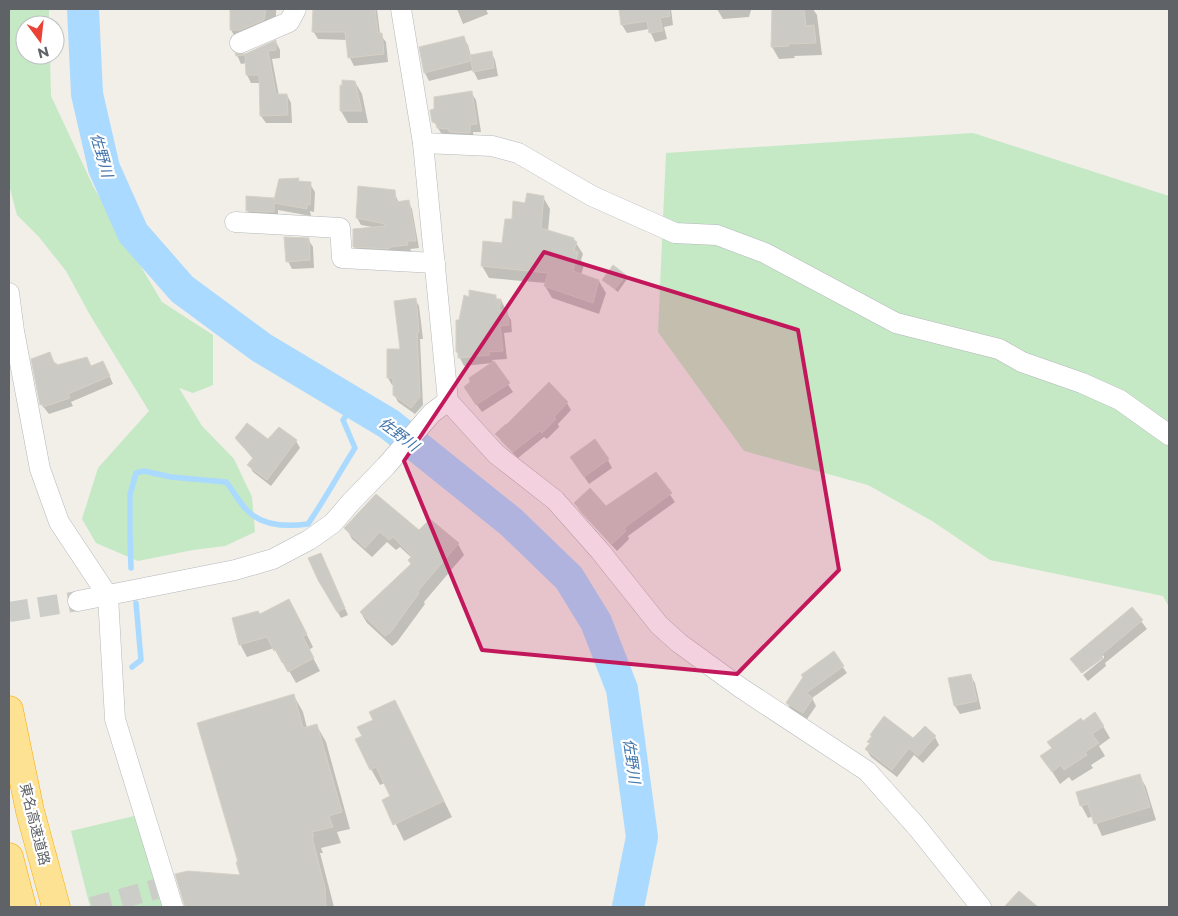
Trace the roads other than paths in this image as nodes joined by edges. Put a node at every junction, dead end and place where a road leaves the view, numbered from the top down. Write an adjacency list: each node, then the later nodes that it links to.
1 (296, 9): 3 (street)
2 (404, 10): 4 (street)
3 (240, 43)
4 (423, 143): 6 (street); 9 (street)
5 (235, 222): 6 (street)
6 (435, 263): 8 (street)
7 (9, 293): 10 (street)
8 (448, 401): 10 (street); 17 (street)
9 (1169, 435)
10 (108, 596): 11 (street); 14 (street)
11 (78, 600)
12 (9, 710): 16 (highway, 東名高速道路)
13 (9, 856): 15 (highway)
14 (166, 896)
15 (22, 907)
16 (56, 907)
17 (980, 907)

